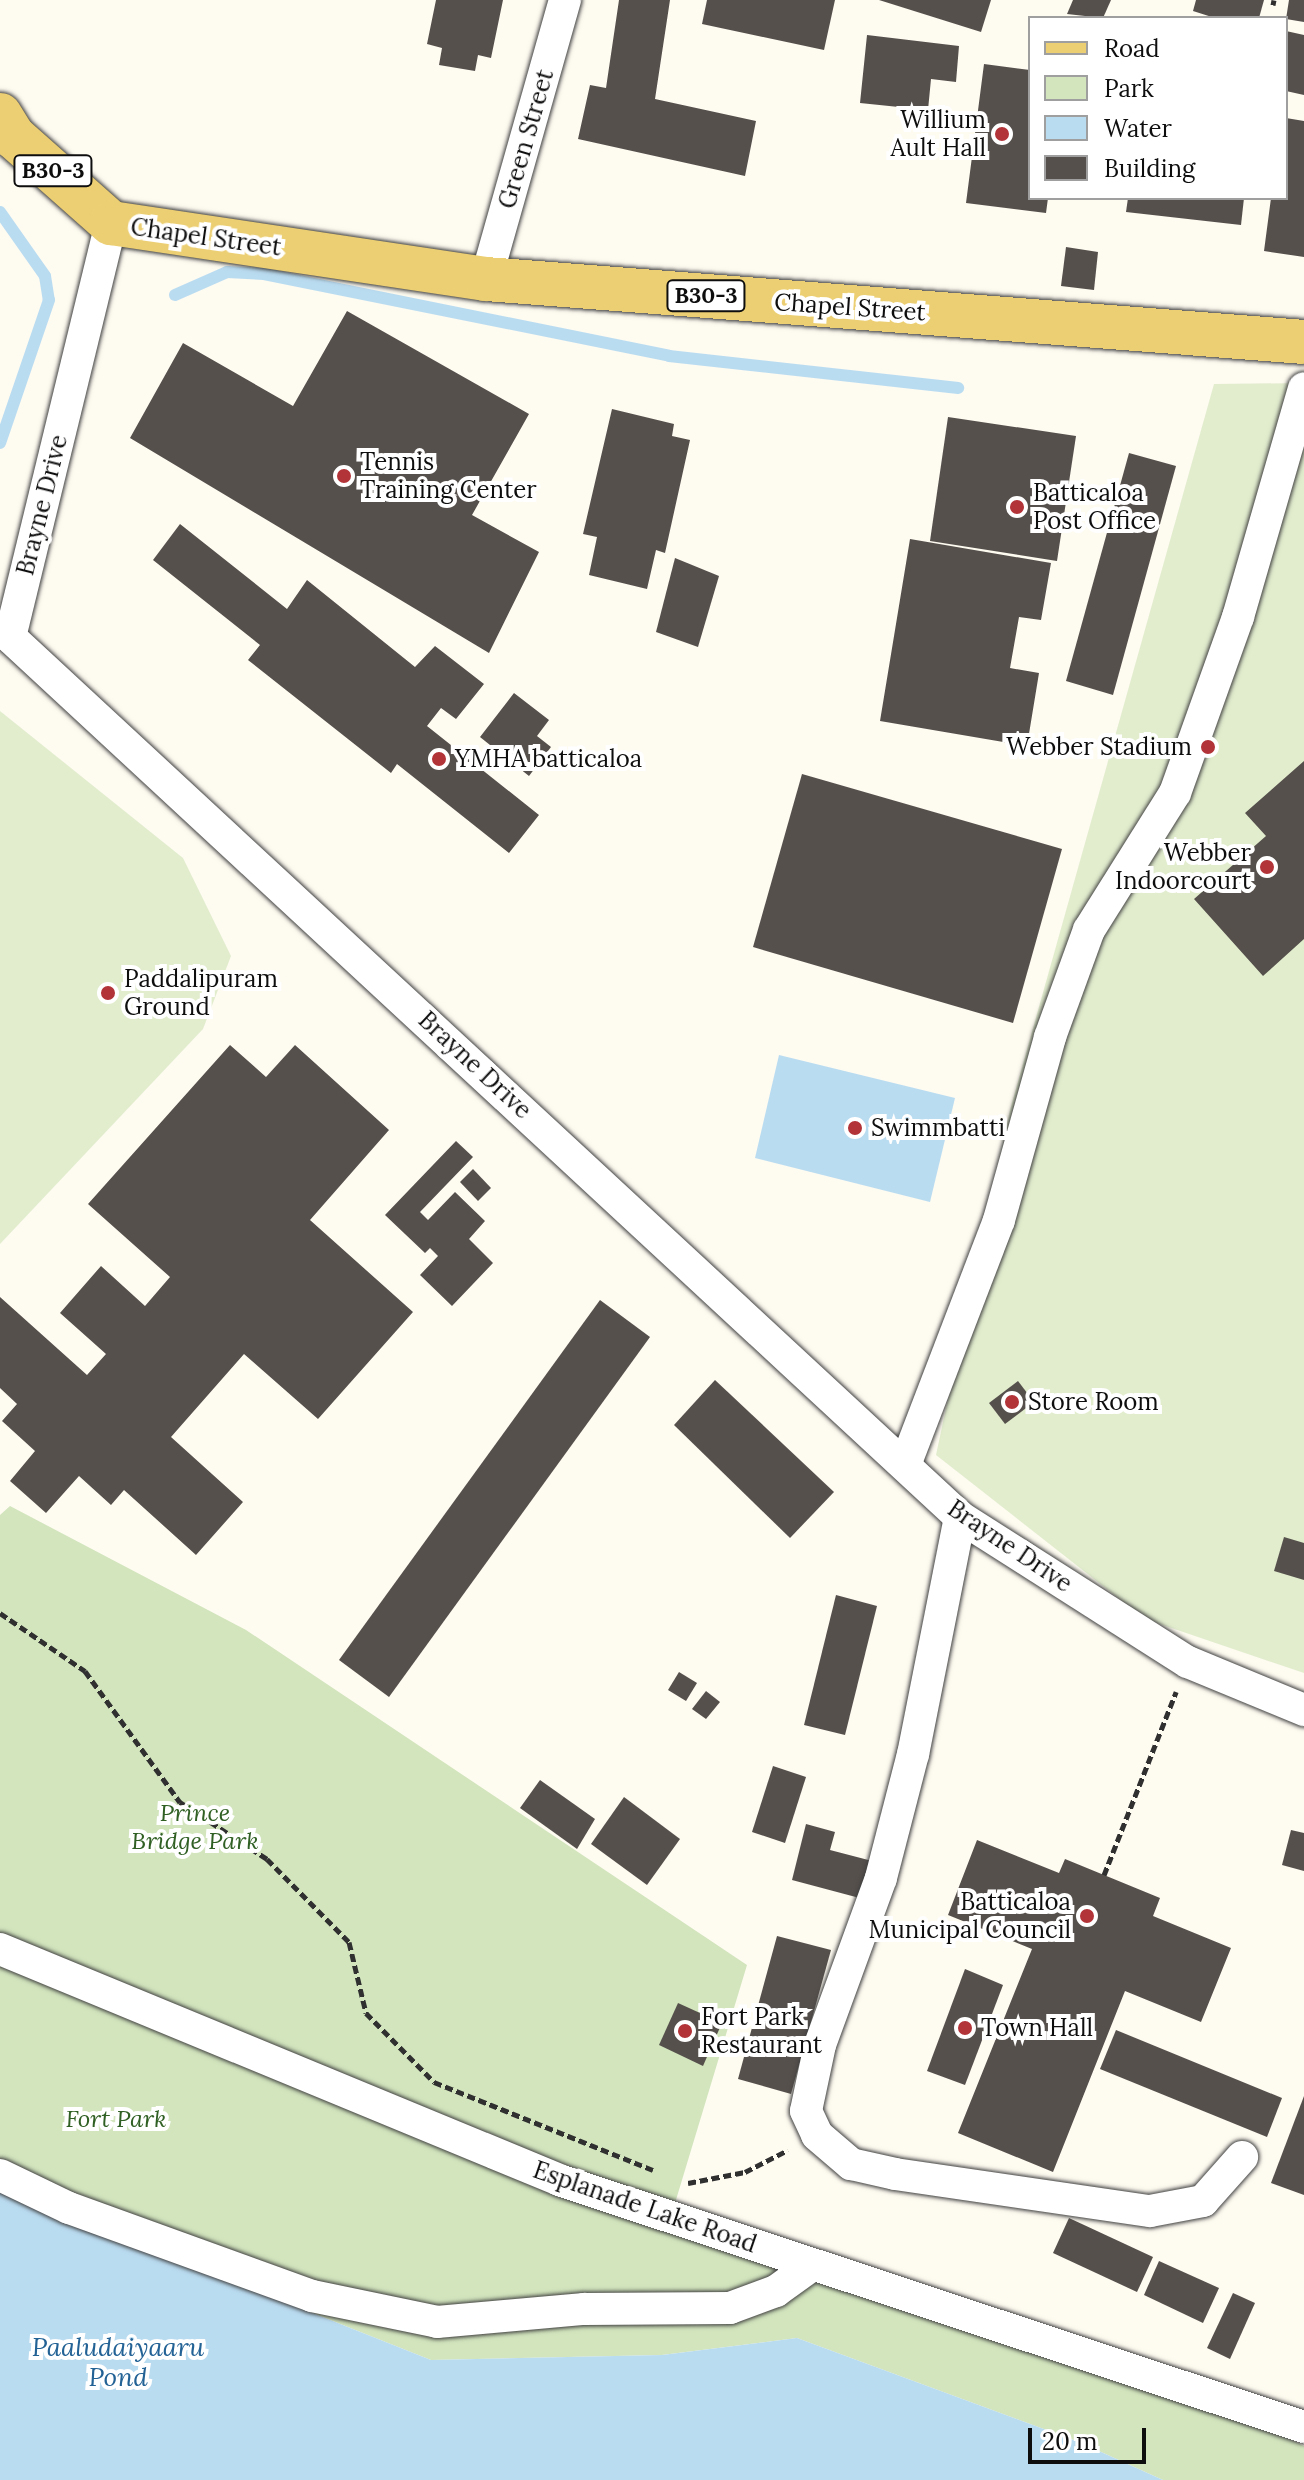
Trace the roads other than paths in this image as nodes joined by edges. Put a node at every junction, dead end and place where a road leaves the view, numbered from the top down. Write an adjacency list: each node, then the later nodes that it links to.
1 (565, 0): 4 (street, Green Street)
2 (0, 115): 3 (main road, B30-3)
3 (111, 223): 4 (main road, Chapel Street / B30-3); 7 (street, Brayne Drive)
4 (486, 279): 5 (main road, Chapel Street / B30-3)
5 (1304, 342)
6 (1304, 388): 8 (street)
7 (5, 636): 8 (street, Brayne Drive)
8 (905, 1465): 9 (street, Brayne Drive)
9 (960, 1517): 10 (street, Brayne Drive); 12 (street)
10 (1304, 1710)
11 (0, 1949): 14 (street, Esplanade Lake Road)
12 (1242, 2157)
13 (0, 2175): 14 (street)
14 (812, 2265): 15 (street, Esplanade Lake Road)
15 (1304, 2427)

